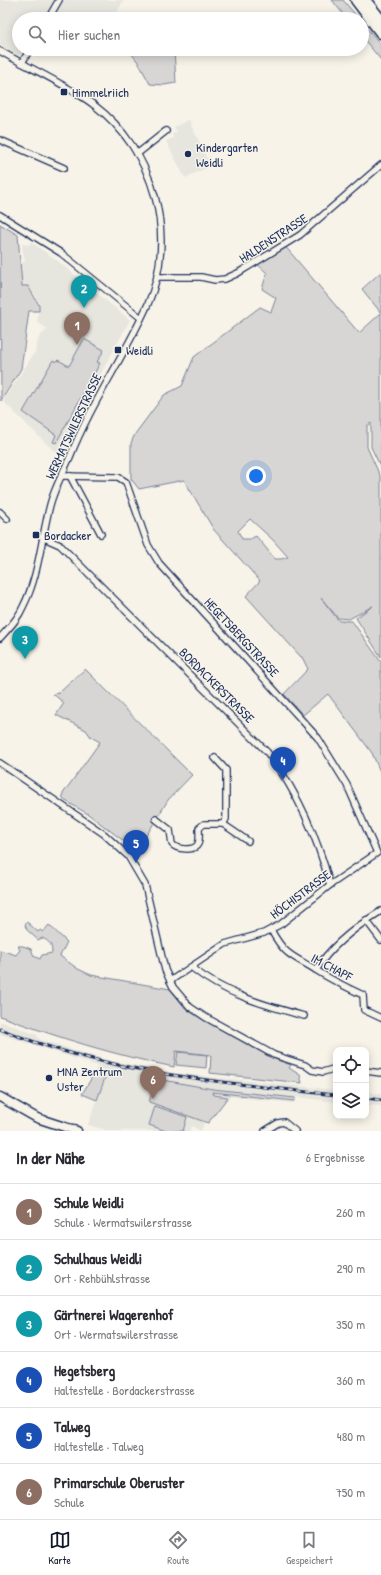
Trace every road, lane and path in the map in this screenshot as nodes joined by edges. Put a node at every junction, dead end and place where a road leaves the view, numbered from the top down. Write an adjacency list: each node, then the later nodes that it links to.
1 (59, 0): 4 (street)
2 (356, 0): 5 (highway)
3 (365, 0): 7 (highway)
4 (52, 12)
5 (365, 12)
6 (369, 17): 8 (highway)
7 (381, 20)
8 (381, 33)
9 (0, 51): 11 (street, WERMATSWILERSTRASSE)
10 (26, 56): 11 (street)
11 (22, 63): 14 (street, WERMATSWILERSTRASSE)
12 (166, 131): 14 (street)
13 (0, 140): 16 (street)
14 (137, 154): 18 (street, WERMATSWILERSTRASSE)
15 (381, 165): 18 (street, HALDENSTRASSE)
16 (64, 168)
17 (0, 215): 19 (street)
18 (157, 277): 19 (street, WERMATSWILERSTRASSE)
19 (141, 318): 20 (street, WERMATSWILERSTRASSE)
20 (62, 476): 21 (street, HEGETSBERGSTRASSE); 25 (street, WERMATSWILERSTRASSE)
21 (70, 476): 24 (street); 32 (street, HEGETSBERGSTRASSE)
22 (0, 512): 23 (street)
23 (7, 519)
24 (101, 534)
25 (42, 537): 26 (street, WERMATSWILERSTRASSE); 33 (street, BORDACKERSTRASSE)
26 (0, 638)
27 (214, 758): 30 (street)
28 (0, 763): 40 (street)
29 (156, 819): 30 (street)
30 (223, 824): 31 (street)
31 (248, 841)
32 (377, 853): 33 (street, HÖCHISTRASSE)
33 (330, 885): 36 (street, HÖCHISTRASSE)
34 (381, 910): 35 (street)
35 (366, 920): 37 (street); 39 (street)
36 (271, 930): 38 (street, HÖCHISTRASSE); 39 (street, IM CHAPF)
37 (381, 940)
38 (191, 967): 40 (street, HÖCHISTRASSE); 41 (street)
39 (316, 970): 42 (street, IM CHAPF)
40 (170, 981): 43 (street)
41 (304, 1016)
42 (381, 1018)
43 (333, 1069)
44 (369, 1071): 45 (street)
45 (381, 1073)
46 (0, 1097): 47 (main road)
47 (77, 1131)
48 (265, 1131): 49 (street)
49 (295, 1131)

